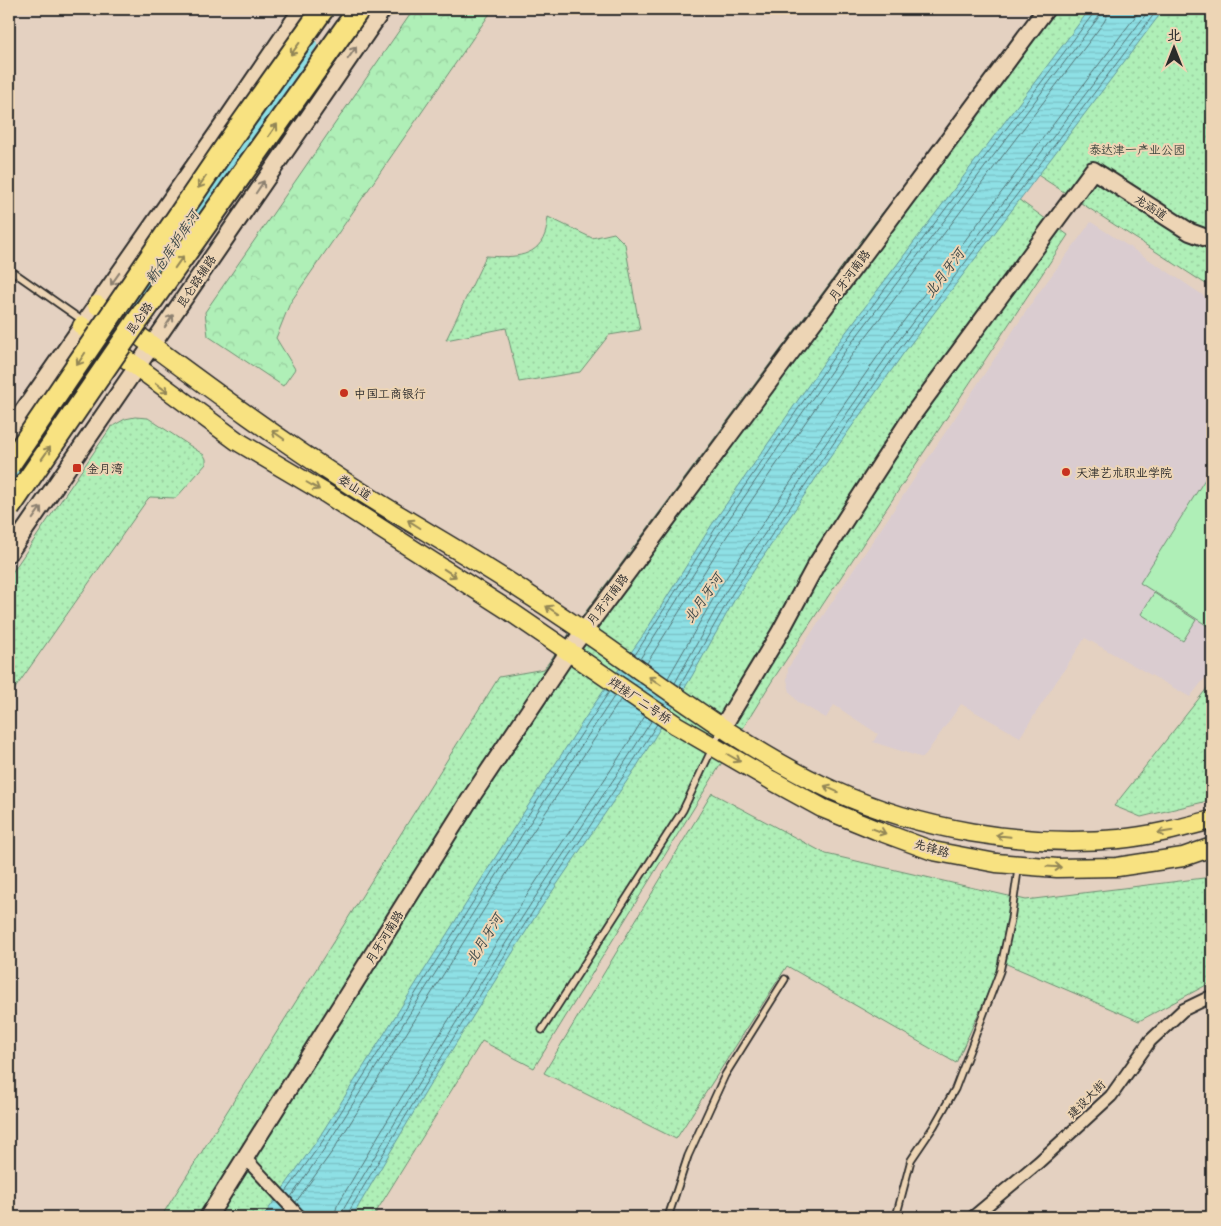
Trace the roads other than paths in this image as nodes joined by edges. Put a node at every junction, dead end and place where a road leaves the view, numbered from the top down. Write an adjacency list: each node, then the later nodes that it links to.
1 (302, 9): 8 (street, one-way to 8)
2 (323, 9): 13 (highway, 昆仑路, one-way to 13, bridge)
3 (359, 9): 14 (highway, 昆仑路, one-way to 3, bridge)
4 (383, 9): 10 (street, 昆仑路辅路, one-way to 4)
5 (1046, 9): 16 (street, 月牙河南路)
6 (1212, 240): 22 (street, 龙涵道)
7 (9, 269): 9 (lane)
8 (97, 305): 9 (street); 10 (main road, 娄山道, bridge)
9 (83, 324): 11 (main road, 娄山道, bridge); 12 (street)
10 (145, 341): 11 (street, 昆仑路辅路); 16 (main road, 娄山道, one-way to 10)
11 (130, 363): 15 (street, 昆仑路辅路, one-way to 11); 17 (main road, 娄山道, one-way to 17)
12 (9, 431)
13 (9, 465)
14 (9, 508)
15 (9, 553)
16 (583, 632): 17 (street, 月牙河南路); 18 (main road, 娄山道)
17 (569, 651): 19 (main road, 娄山道); 30 (street, 月牙河南路)
18 (621, 657): 20 (main road, 焊接厂二号桥, one-way to 18)
19 (603, 675): 21 (main road, 焊接厂二号桥)
20 (689, 705): 22 (main road, 先锋路)
21 (676, 725): 23 (main road, 先锋路)
22 (722, 728): 23 (lane); 24 (main road, 先锋路, one-way to 22)
23 (713, 747): 25 (main road, 先锋路, one-way to 25); 29 (lane)
24 (1212, 820)
25 (1212, 848)
26 (1018, 870): 34 (lane)
27 (785, 979): 33 (lane)
28 (1212, 996): 35 (street, 建设大街)
29 (542, 1030)
30 (246, 1159): 31 (street, 月牙河南路); 32 (street)
31 (208, 1217)
32 (300, 1217)
33 (668, 1217)
34 (896, 1217)
35 (973, 1217)

